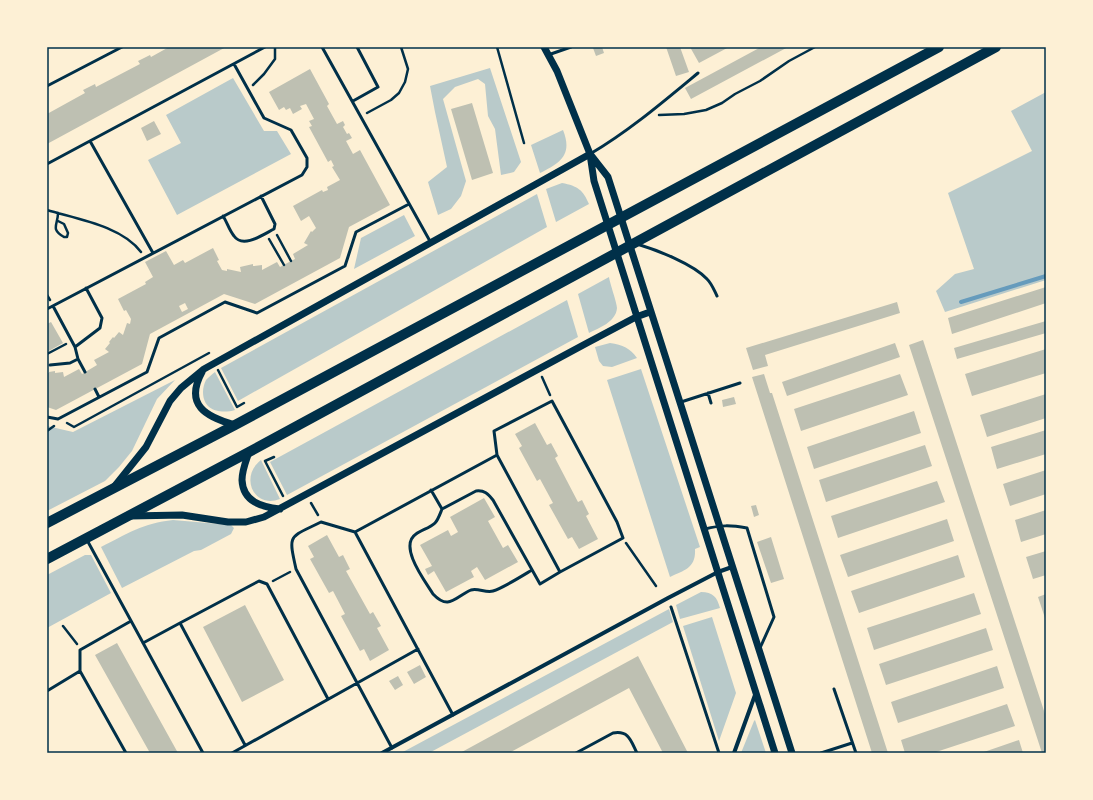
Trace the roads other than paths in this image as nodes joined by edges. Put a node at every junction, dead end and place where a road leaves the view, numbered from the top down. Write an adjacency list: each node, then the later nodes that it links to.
1 (122, 47): 13 (lane)
2 (265, 47): 10 (lane)
3 (322, 47): 14 (lane)
4 (357, 47): 14 (lane)
5 (544, 47): 9 (street)
6 (571, 47): 9 (lane)
7 (939, 47): 43 (main road)
8 (996, 47): 44 (main road)
9 (548, 54): 16 (street)
10 (234, 64): 15 (lane); 18 (lane)
11 (698, 73): 16 (lane)
12 (47, 80): 13 (lane)
13 (48, 86)
14 (353, 101): 19 (lane)
15 (90, 141): 17 (lane); 23 (lane)
16 (590, 154): 21 (street); 22 (street); 29 (street)
17 (47, 164)
18 (261, 196): 20 (lane); 20 (lane)
19 (409, 204): 22 (lane); 38 (lane)
20 (223, 216): 23 (lane)
21 (628, 241): 25 (lane); 28 (street)
22 (431, 243): 33 (street)
23 (153, 253): 24 (lane)
24 (86, 288): 26 (lane); 30 (lane)
25 (717, 296)
26 (53, 306): 27 (lane); 30 (lane)
27 (47, 309)
28 (650, 312): 29 (street); 39 (street)
29 (636, 317): 41 (street); 48 (street)
30 (75, 348): 31 (lane)
31 (78, 358): 32 (lane); 34 (lane)
32 (50, 365)
33 (204, 369): 43 (street); 46 (street)
34 (85, 372)
35 (740, 383): 37 (lane)
36 (95, 389): 38 (lane)
37 (708, 394): 39 (lane); 40 (lane)
38 (99, 397): 42 (lane)
39 (680, 403): 41 (street); 52 (street)
40 (711, 403)
41 (666, 407): 53 (street)
42 (47, 417)
43 (234, 425): 46 (main road)
44 (249, 452): 48 (street); 50 (main road)
45 (497, 455): 47 (lane); 59 (lane); 59 (lane)
46 (113, 488): 51 (main road)
47 (431, 490): 49 (lane); 54 (lane)
48 (280, 509): 50 (street)
49 (442, 509): 58 (lane); 58 (lane)
50 (128, 516): 55 (main road)
51 (47, 523)
52 (719, 525): 53 (lane); 57 (street); 66 (lane)
53 (705, 529): 60 (street)
54 (354, 532): 65 (lane); 68 (lane)
55 (86, 538): 56 (main road); 62 (lane)
56 (47, 559)
57 (732, 567): 60 (street); 66 (street)
58 (532, 570): 59 (lane)
59 (560, 572)
60 (718, 572): 71 (street); 73 (street)
61 (671, 607): 83 (lane)
62 (131, 621): 64 (lane); 67 (lane)
63 (180, 623): 64 (lane); 72 (lane); 75 (lane)
64 (143, 643): 79 (lane)
65 (418, 649): 68 (lane); 73 (lane)
66 (759, 651): 86 (street)
67 (80, 671): 70 (lane); 78 (lane)
68 (358, 682): 72 (lane); 76 (lane)
69 (834, 689): 74 (lane)
70 (47, 691)
71 (756, 693): 84 (street); 85 (street)
72 (328, 698): 75 (lane)
73 (453, 715): 76 (street)
74 (852, 743): 87 (lane); 88 (lane)
75 (245, 745): 80 (lane)
76 (392, 748): 77 (street)
77 (385, 752)
78 (126, 753)
79 (203, 753)
80 (232, 753)
81 (576, 753): 82 (lane)
82 (638, 753)
83 (719, 753)
84 (734, 753)
85 (775, 753)
86 (792, 753)
87 (821, 753)
88 (856, 753)

